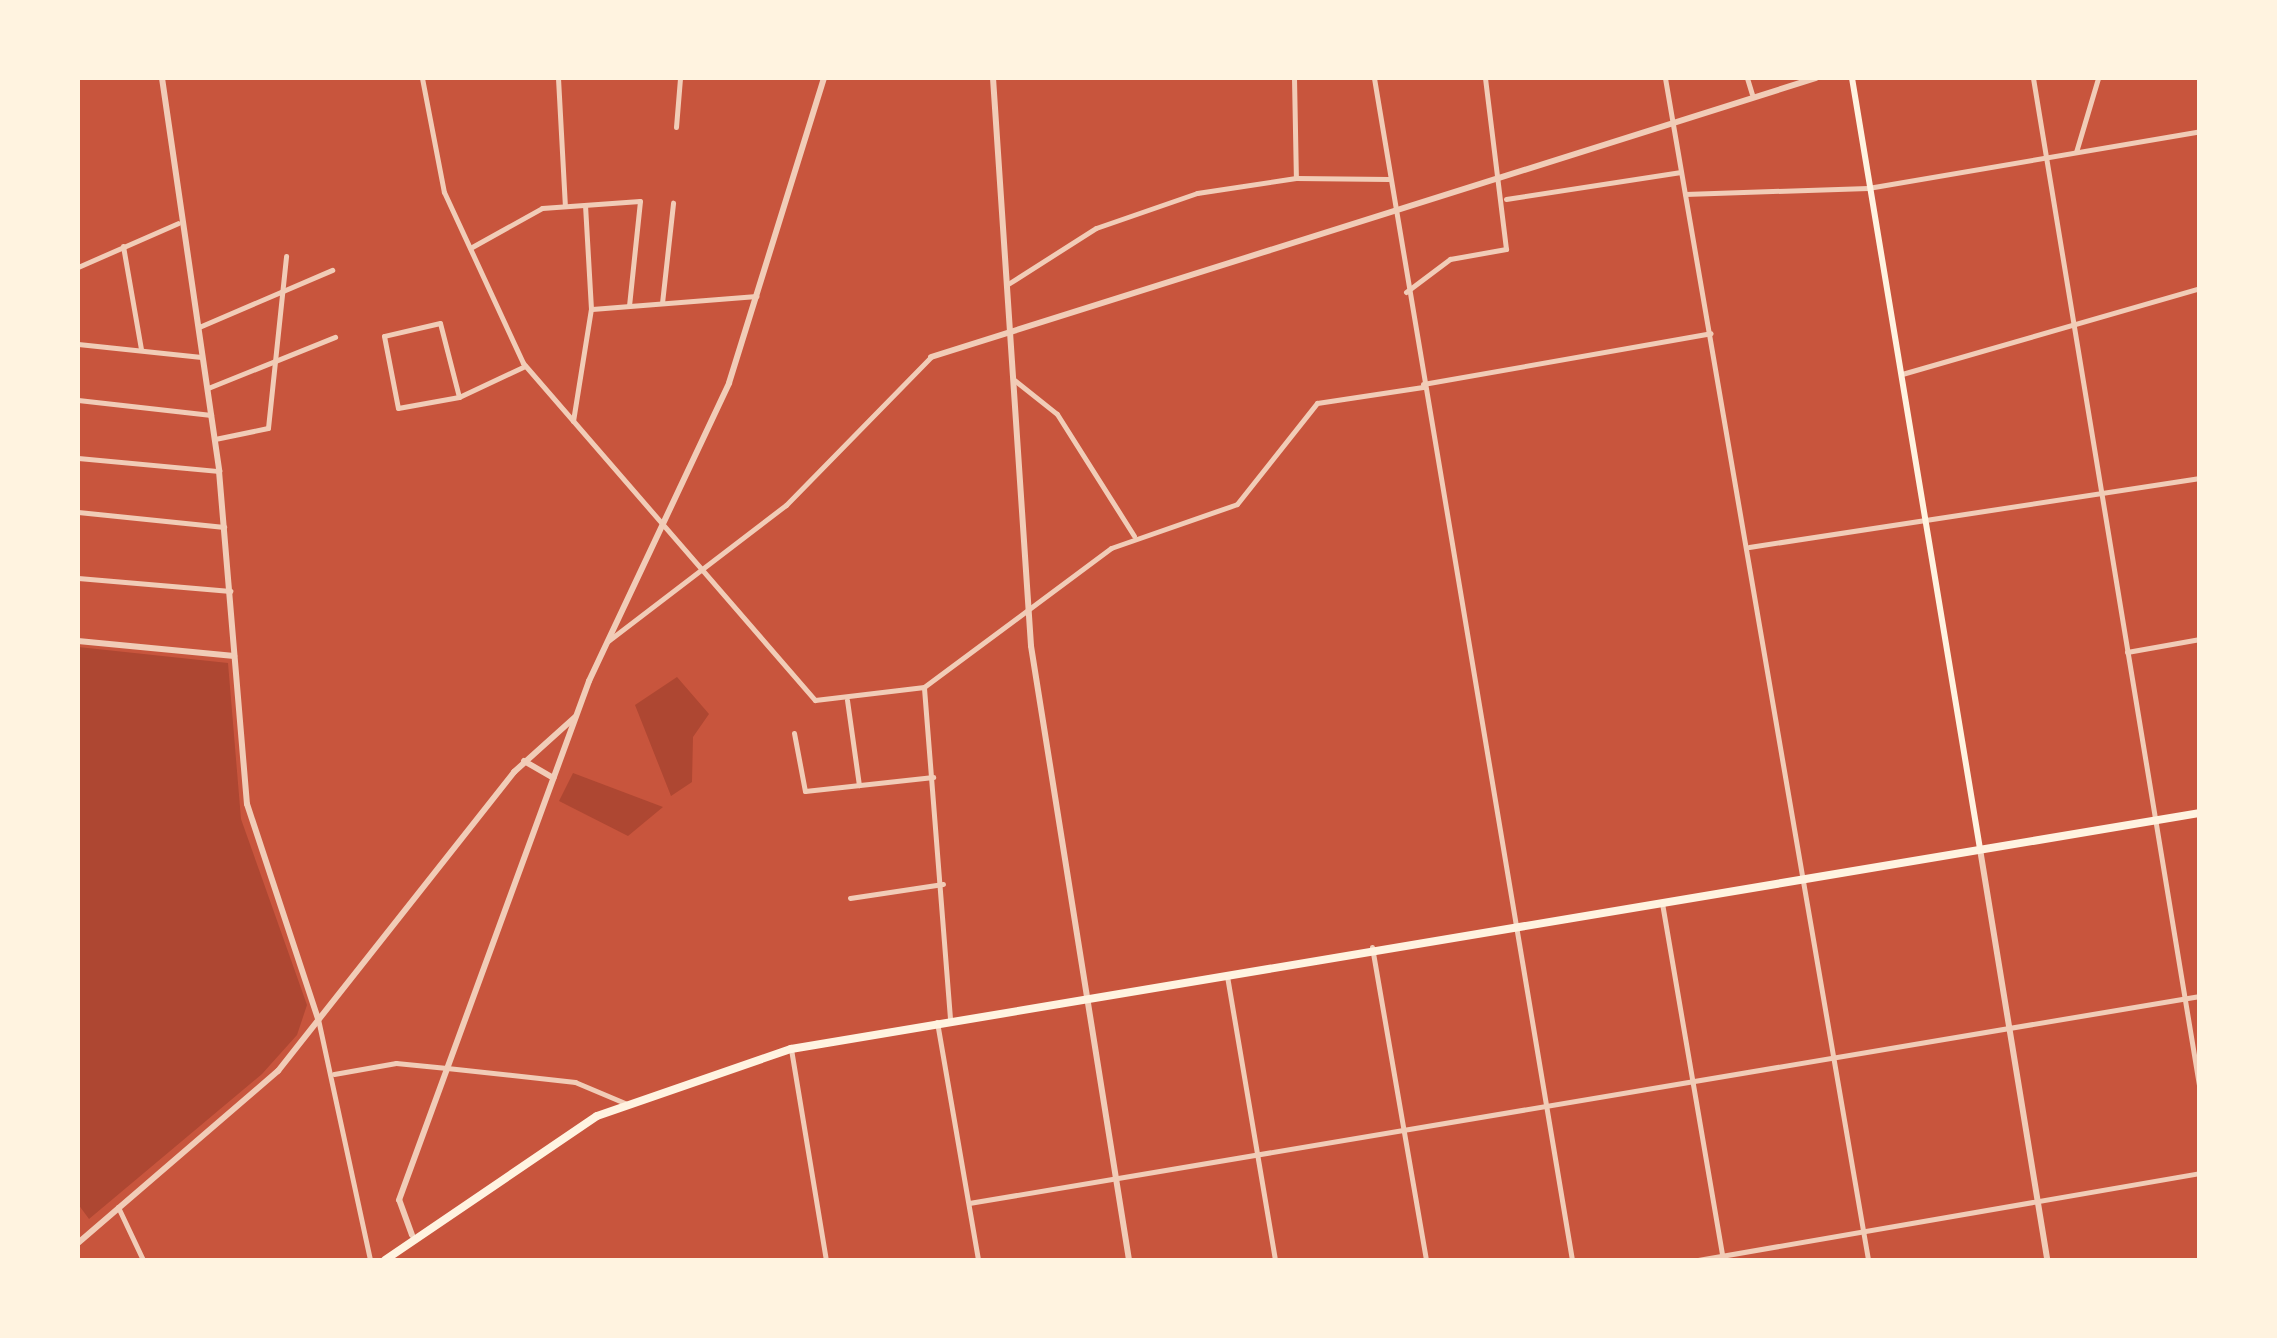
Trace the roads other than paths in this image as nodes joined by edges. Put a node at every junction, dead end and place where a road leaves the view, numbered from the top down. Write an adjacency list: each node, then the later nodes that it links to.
1 (162, 78): 33 (street)
2 (422, 78): 35 (street)
3 (558, 78): 31 (street)
4 (680, 78): 18 (street)
5 (824, 78): 43 (street)
6 (993, 78): 39 (street)
7 (1294, 78): 24 (street)
8 (1374, 78): 25 (street)
9 (1485, 78): 23 (street)
10 (1665, 78): 17 (street)
11 (1747, 78): 16 (street)
12 (1816, 78): 16 (street)
13 (1852, 78): 26 (main road)
14 (2033, 78): 21 (street)
15 (2098, 78): 20 (street)
16 (1752, 94): 17 (street)
17 (1674, 119): 22 (street); 23 (street)
18 (676, 126)
19 (2200, 131): 20 (street)
20 (2076, 152): 21 (street)
21 (2046, 158): 26 (street); 47 (street)
22 (1681, 172): 27 (street); 28 (street)
23 (1500, 174): 28 (street); 32 (street)
24 (1296, 178): 25 (street); 39 (street)
25 (1389, 179): 32 (street)
26 (1868, 188): 27 (street); 58 (main road)
27 (1685, 194): 50 (street)
28 (1506, 199): 42 (street)
29 (673, 203): 44 (street)
30 (585, 205): 31 (street); 45 (street); 46 (street)
31 (565, 206): 35 (street)
32 (1392, 208): 42 (street); 49 (street)
33 (178, 224): 34 (street); 48 (street)
34 (123, 246): 37 (street); 53 (street)
35 (472, 247): 57 (street)
36 (286, 256): 41 (street)
37 (78, 267)
38 (332, 270): 41 (street)
39 (1008, 284): 49 (street)
40 (2200, 288): 47 (street)
41 (282, 291): 48 (street); 56 (street)
42 (1406, 292): 60 (street)
43 (758, 296): 44 (street); 73 (street)
44 (662, 302): 45 (street)
45 (629, 305): 46 (street)
46 (591, 309): 65 (street)
47 (2072, 318): 58 (street); 70 (street)
48 (196, 328): 54 (street)
49 (1009, 330): 55 (street); 59 (street)
50 (1710, 333): 60 (street); 76 (street)
51 (335, 337): 56 (street)
52 (78, 344): 53 (street)
53 (141, 350): 54 (street)
54 (201, 357): 61 (street)
55 (930, 357): 77 (street)
56 (278, 360): 61 (street); 66 (street)
57 (525, 366): 62 (street); 65 (street)
58 (1899, 374): 72 (main road)
59 (1012, 379): 75 (street); 80 (street)
60 (1423, 386): 75 (street); 101 (street)
61 (206, 388): 64 (street)
62 (459, 397): 62 (street)
63 (78, 400): 64 (street)
64 (211, 415): 66 (street)
65 (572, 422): 73 (street)
66 (214, 439): 68 (street)
67 (78, 458): 68 (street)
68 (219, 471): 74 (street)
69 (2200, 478): 70 (street)
70 (2102, 496): 72 (street); 84 (street)
71 (78, 512): 74 (street)
72 (1924, 522): 76 (street); 96 (main road)
73 (664, 525): 77 (street); 83 (street)
74 (224, 528): 79 (street)
75 (1134, 536): 80 (street)
76 (1749, 547): 97 (street)
77 (704, 572): 83 (street); 87 (street)
78 (78, 578): 79 (street)
79 (230, 592): 85 (street)
80 (1029, 613): 86 (street); 104 (street)
81 (2200, 638): 84 (street)
82 (78, 641): 85 (street)
83 (607, 641): 88 (street)
84 (2127, 652): 95 (street)
85 (234, 656): 108 (street)
86 (924, 687): 87 (street); 91 (street)
87 (847, 700): 93 (street)
88 (576, 716): 90 (street); 92 (street)
89 (794, 733): 93 (street)
90 (524, 761): 92 (street); 108 (street)
91 (933, 777): 93 (street); 98 (street)
92 (553, 778): 113 (street)
93 (859, 785)
94 (2200, 814): 95 (highway)
95 (2154, 821): 96 (highway); 106 (street)
96 (1980, 849): 97 (highway); 110 (street)
97 (1806, 875): 100 (highway); 112 (street)
98 (943, 884): 99 (street); 107 (street)
99 (850, 898)
100 (1661, 900): 101 (highway); 115 (street)
101 (1516, 924): 102 (highway); 118 (street)
102 (1372, 948): 103 (highway); 119 (street)
103 (1226, 973): 104 (highway); 120 (street)
104 (1086, 996): 107 (highway); 122 (street)
105 (2200, 996): 106 (street)
106 (2184, 999): 110 (street); 116 (street)
107 (950, 1018): 109 (highway)
108 (318, 1019): 114 (street); 125 (street)
109 (937, 1021): 111 (highway); 124 (street)
110 (2009, 1025): 112 (street); 123 (street)
111 (791, 1049): 117 (highway); 133 (street)
112 (1836, 1060): 115 (street); 126 (street)
113 (448, 1068): 114 (street); 117 (street); 127 (street)
114 (334, 1074): 131 (street)
115 (1693, 1085): 118 (street); 129 (street)
116 (2200, 1091)
117 (627, 1104): 127 (highway)
118 (1547, 1108): 119 (street); 138 (street)
119 (1403, 1130): 120 (street); 137 (street)
120 (1258, 1154): 122 (street); 136 (street)
121 (2200, 1173): 123 (street)
122 (1116, 1179): 124 (street); 135 (street)
123 (2037, 1198): 126 (street); 141 (street)
124 (969, 1203): 134 (street)
125 (118, 1207): 128 (street); 130 (street)
126 (1863, 1233): 129 (street); 140 (street)
127 (412, 1235): 132 (highway)
128 (78, 1243)
129 (1722, 1258): 139 (street)
130 (143, 1260)
131 (370, 1260)
132 (385, 1260)
133 (826, 1260)
134 (978, 1260)
135 (1129, 1260)
136 (1275, 1260)
137 (1426, 1260)
138 (1572, 1260)
139 (1698, 1260)
140 (1868, 1260)
141 (2047, 1260)

